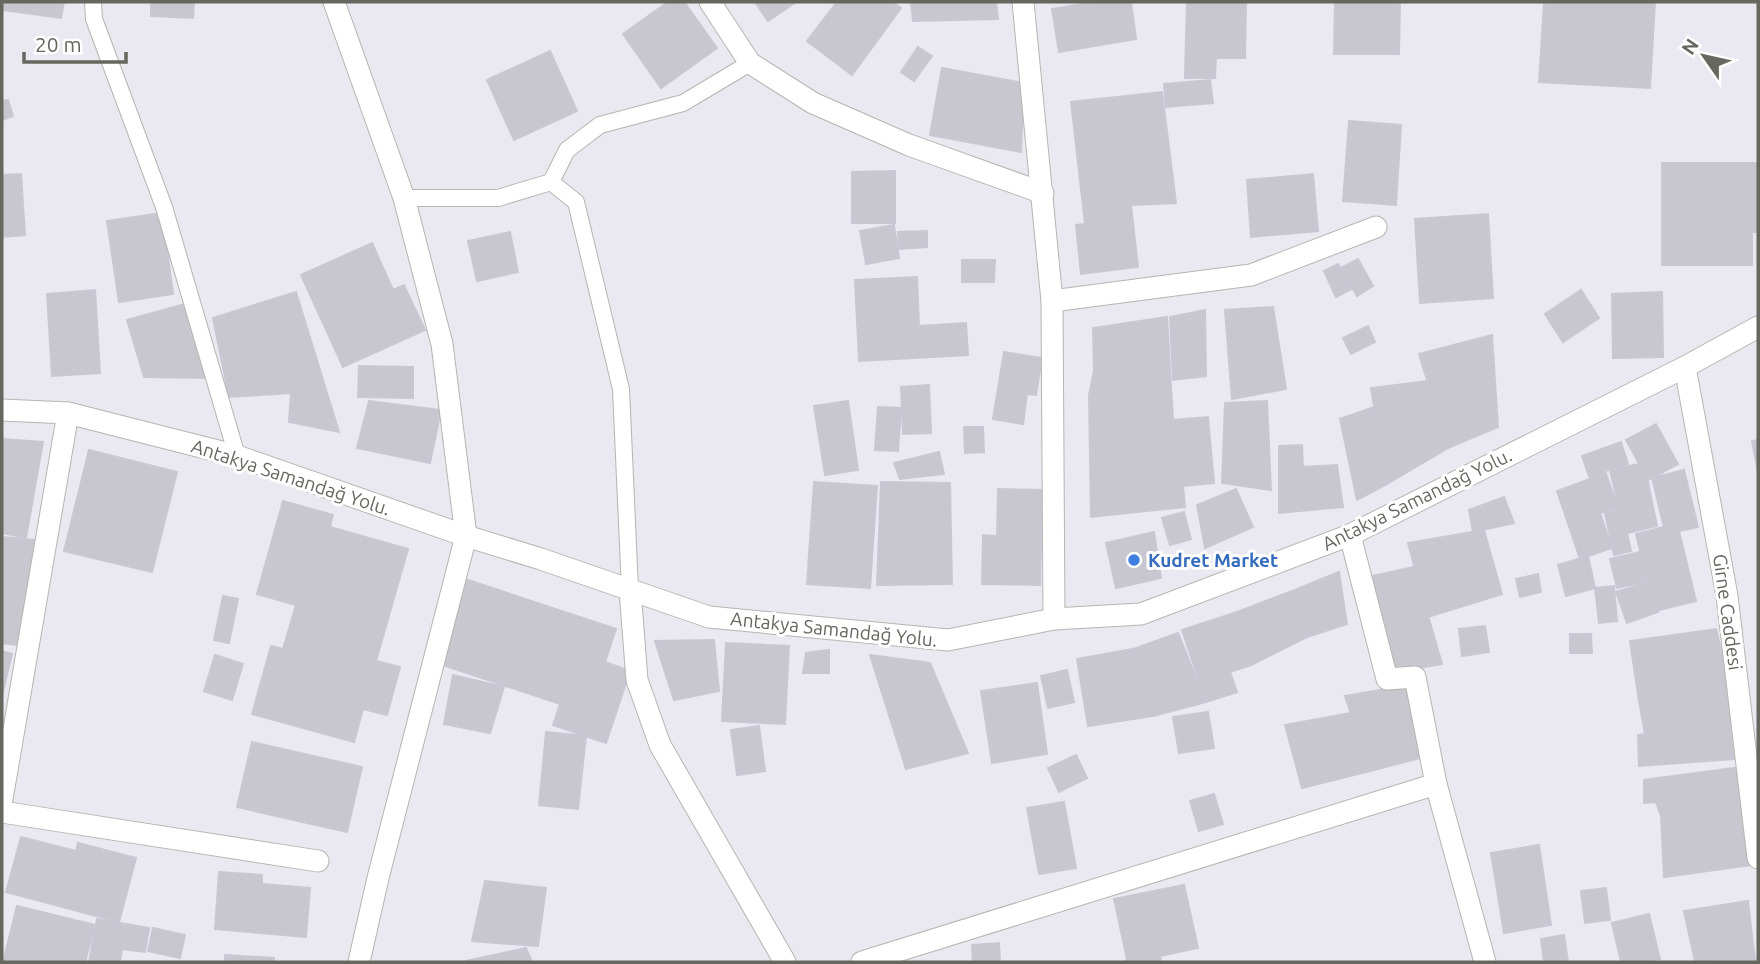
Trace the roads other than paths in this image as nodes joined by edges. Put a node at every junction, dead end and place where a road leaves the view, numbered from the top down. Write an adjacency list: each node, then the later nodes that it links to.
1 (93, 2): 15 (lane)
2 (334, 2): 8 (street)
3 (710, 2): 5 (street)
4 (1023, 2): 7 (street)
5 (750, 63): 6 (lane); 7 (street)
6 (551, 182): 8 (lane); 18 (lane)
7 (1043, 193): 10 (street)
8 (404, 198): 17 (street)
9 (1376, 228): 10 (street)
10 (1052, 301): 19 (street)
11 (1758, 327): 12 (street, Antakya Samandağ Yolu.)
12 (1685, 367): 16 (street, Antakya Samandağ Yolu.); 23 (street, Girne Caddesi)
13 (2, 410): 14 (street, Antakya Samandağ Yolu.)
14 (68, 413): 15 (street, Antakya Samandağ Yolu.); 21 (street)
15 (237, 456): 17 (street, Antakya Samandağ Yolu.)
16 (1350, 535): 19 (street, Antakya Samandağ Yolu.); 20 (street)
17 (466, 536): 18 (street, Antakya Samandağ Yolu.); 25 (street)
18 (630, 590): 19 (street, Antakya Samandağ Yolu.); 26 (street)
19 (1054, 619)
20 (1436, 785): 27 (street); 28 (street)
21 (2, 799)
22 (2, 812): 24 (street)
23 (1758, 858)
24 (318, 861)
25 (359, 962)
26 (784, 962)
27 (862, 962)
28 (1485, 962)

